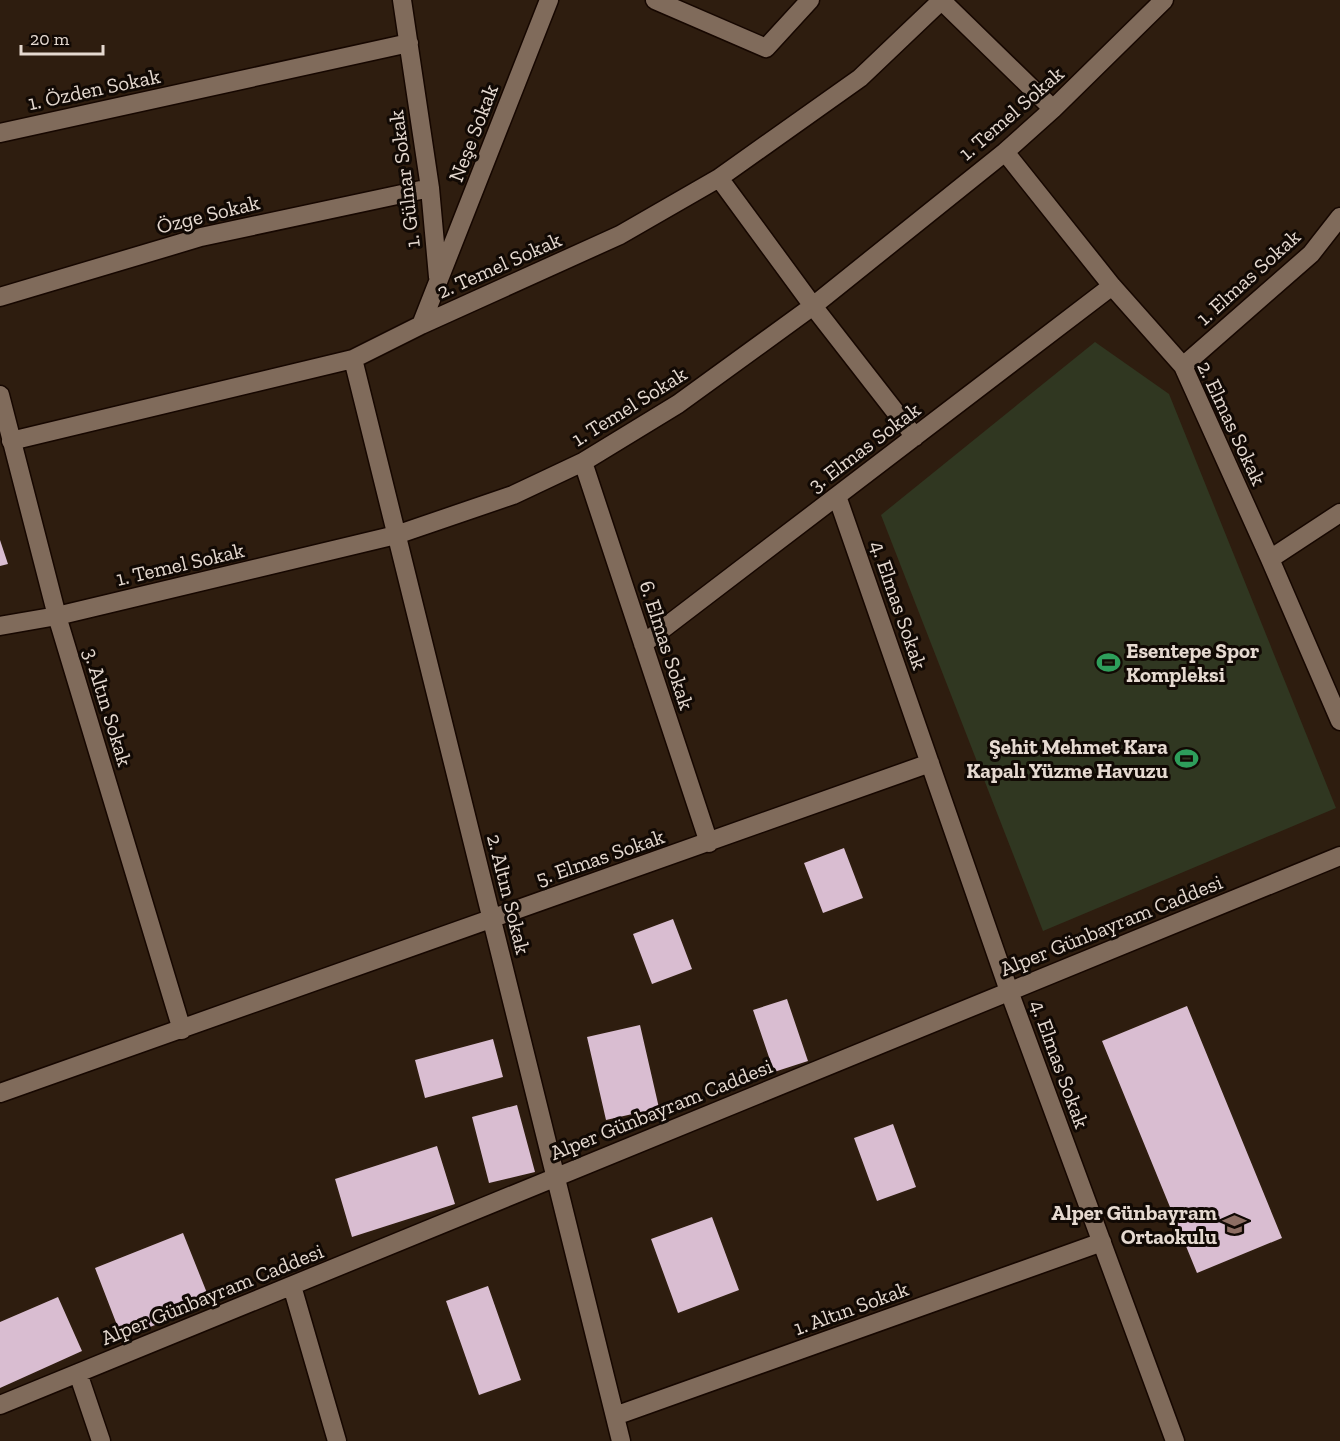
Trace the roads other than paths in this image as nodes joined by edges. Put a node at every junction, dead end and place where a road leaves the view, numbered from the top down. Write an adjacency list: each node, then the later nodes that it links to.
1 (402, 0): 7 (street, 1. Gülnar Sokak)
2 (549, 0): 14 (street, Neşe Sokak)
3 (655, 0): 4 (street)
4 (810, 0)
5 (942, 0): 8 (street); 11 (street, 2. Temel Sokak)
6 (1164, 0): 8 (street, 1. Temel Sokak)
7 (410, 44): 9 (street, 1. Özden Sokak); 12 (street, 1. Gülnar Sokak)
8 (1053, 109): 10 (street, 1. Temel Sokak)
9 (0, 133)
10 (1005, 152): 15 (street, 2. Elmas Sokak); 17 (street, 1. Temel Sokak)
11 (720, 178): 17 (street); 18 (street, 2. Temel Sokak)
12 (430, 188): 14 (street, 1. Gülnar Sokak); 16 (street, Özge Sokak)
13 (1340, 217): 20 (street, 1. Elmas Sokak)
14 (438, 282): 18 (street, Neşe Sokak)
15 (1112, 286): 20 (street, 2. Elmas Sokak); 22 (street, 3. Elmas Sokak)
16 (0, 297)
17 (813, 306): 22 (street); 24 (street, 1. Temel Sokak)
18 (421, 325): 19 (street, 2. Temel Sokak)
19 (353, 359): 23 (street, 2. Temel Sokak); 27 (street, 2. Altın Sokak)
20 (1182, 366): 28 (street, 2. Elmas Sokak)
21 (0, 395): 23 (street, 3. Altın Sokak)
22 (915, 437): 25 (street, 3. Elmas Sokak)
23 (11, 441): 29 (street, 3. Altın Sokak)
24 (583, 462): 27 (street, 1. Temel Sokak); 31 (street, 6. Elmas Sokak)
25 (837, 496): 31 (street, 3. Elmas Sokak); 33 (street, 4. Elmas Sokak)
26 (1340, 513): 28 (street)
27 (396, 535): 29 (street, 1. Temel Sokak); 36 (street, 2. Altın Sokak)
28 (1270, 559): 32 (street, 2. Elmas Sokak)
29 (57, 616): 30 (street, 1. Temel Sokak); 38 (street, 3. Altın Sokak)
30 (0, 626)
31 (643, 644): 34 (street, 6. Elmas Sokak)
32 (1340, 721)
33 (930, 764): 34 (street, 5. Elmas Sokak); 37 (street, 4. Elmas Sokak)
34 (708, 843): 36 (street, 5. Elmas Sokak)
35 (1340, 856): 37 (street, Alper Günbayram Caddesi)
36 (492, 919): 38 (street, 5. Elmas Sokak); 40 (street, 2. Altın Sokak)
37 (1009, 991): 40 (street, Alper Günbayram Caddesi); 41 (street, 4. Elmas Sokak)
38 (182, 1029): 39 (street, 5. Elmas Sokak)
39 (0, 1093)
40 (556, 1177): 42 (street, Alper Günbayram Caddesi); 45 (street, 2. Altın Sokak)
41 (1102, 1242): 45 (street, 1. Altın Sokak); 49 (street, 4. Elmas Sokak)
42 (292, 1286): 43 (street, Alper Günbayram Caddesi); 47 (street)
43 (78, 1373): 44 (street, Alper Günbayram Caddesi); 46 (street)
44 (0, 1406)
45 (615, 1416): 48 (street, 2. Altın Sokak)
46 (101, 1441)
47 (337, 1441)
48 (621, 1441)
49 (1175, 1441)

